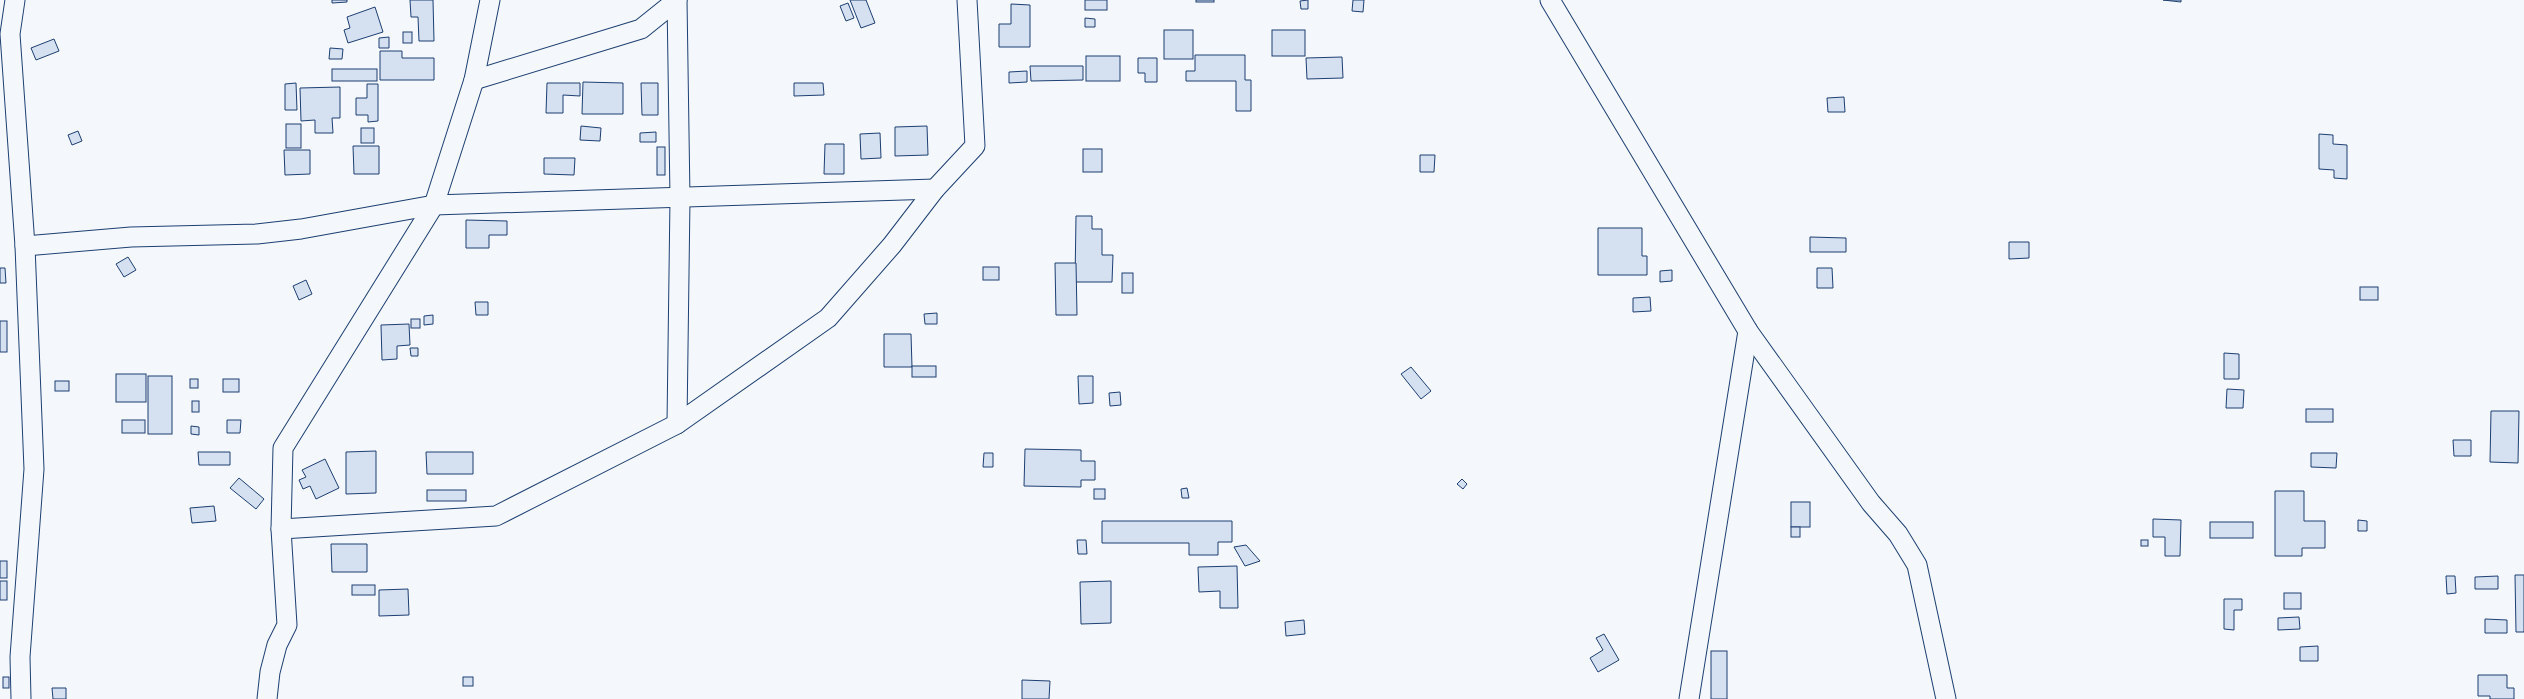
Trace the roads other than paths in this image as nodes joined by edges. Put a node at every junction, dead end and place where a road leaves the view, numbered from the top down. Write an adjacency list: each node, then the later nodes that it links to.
1 (15, 0): 10 (street)
2 (490, 0): 6 (street)
3 (677, 0): 6 (street); 8 (street)
4 (967, 0): 7 (street)
5 (1550, 0): 11 (street)
6 (474, 80): 9 (street)
7 (935, 189): 8 (street); 12 (street)
8 (680, 198): 9 (street); 12 (street)
9 (434, 205): 10 (street); 13 (street)
10 (25, 246): 14 (street)
11 (1748, 330): 16 (street); 17 (street)
12 (678, 424): 13 (street)
13 (280, 528): 15 (street)
14 (21, 699)
15 (267, 699)
16 (1689, 699)
17 (1946, 699)

